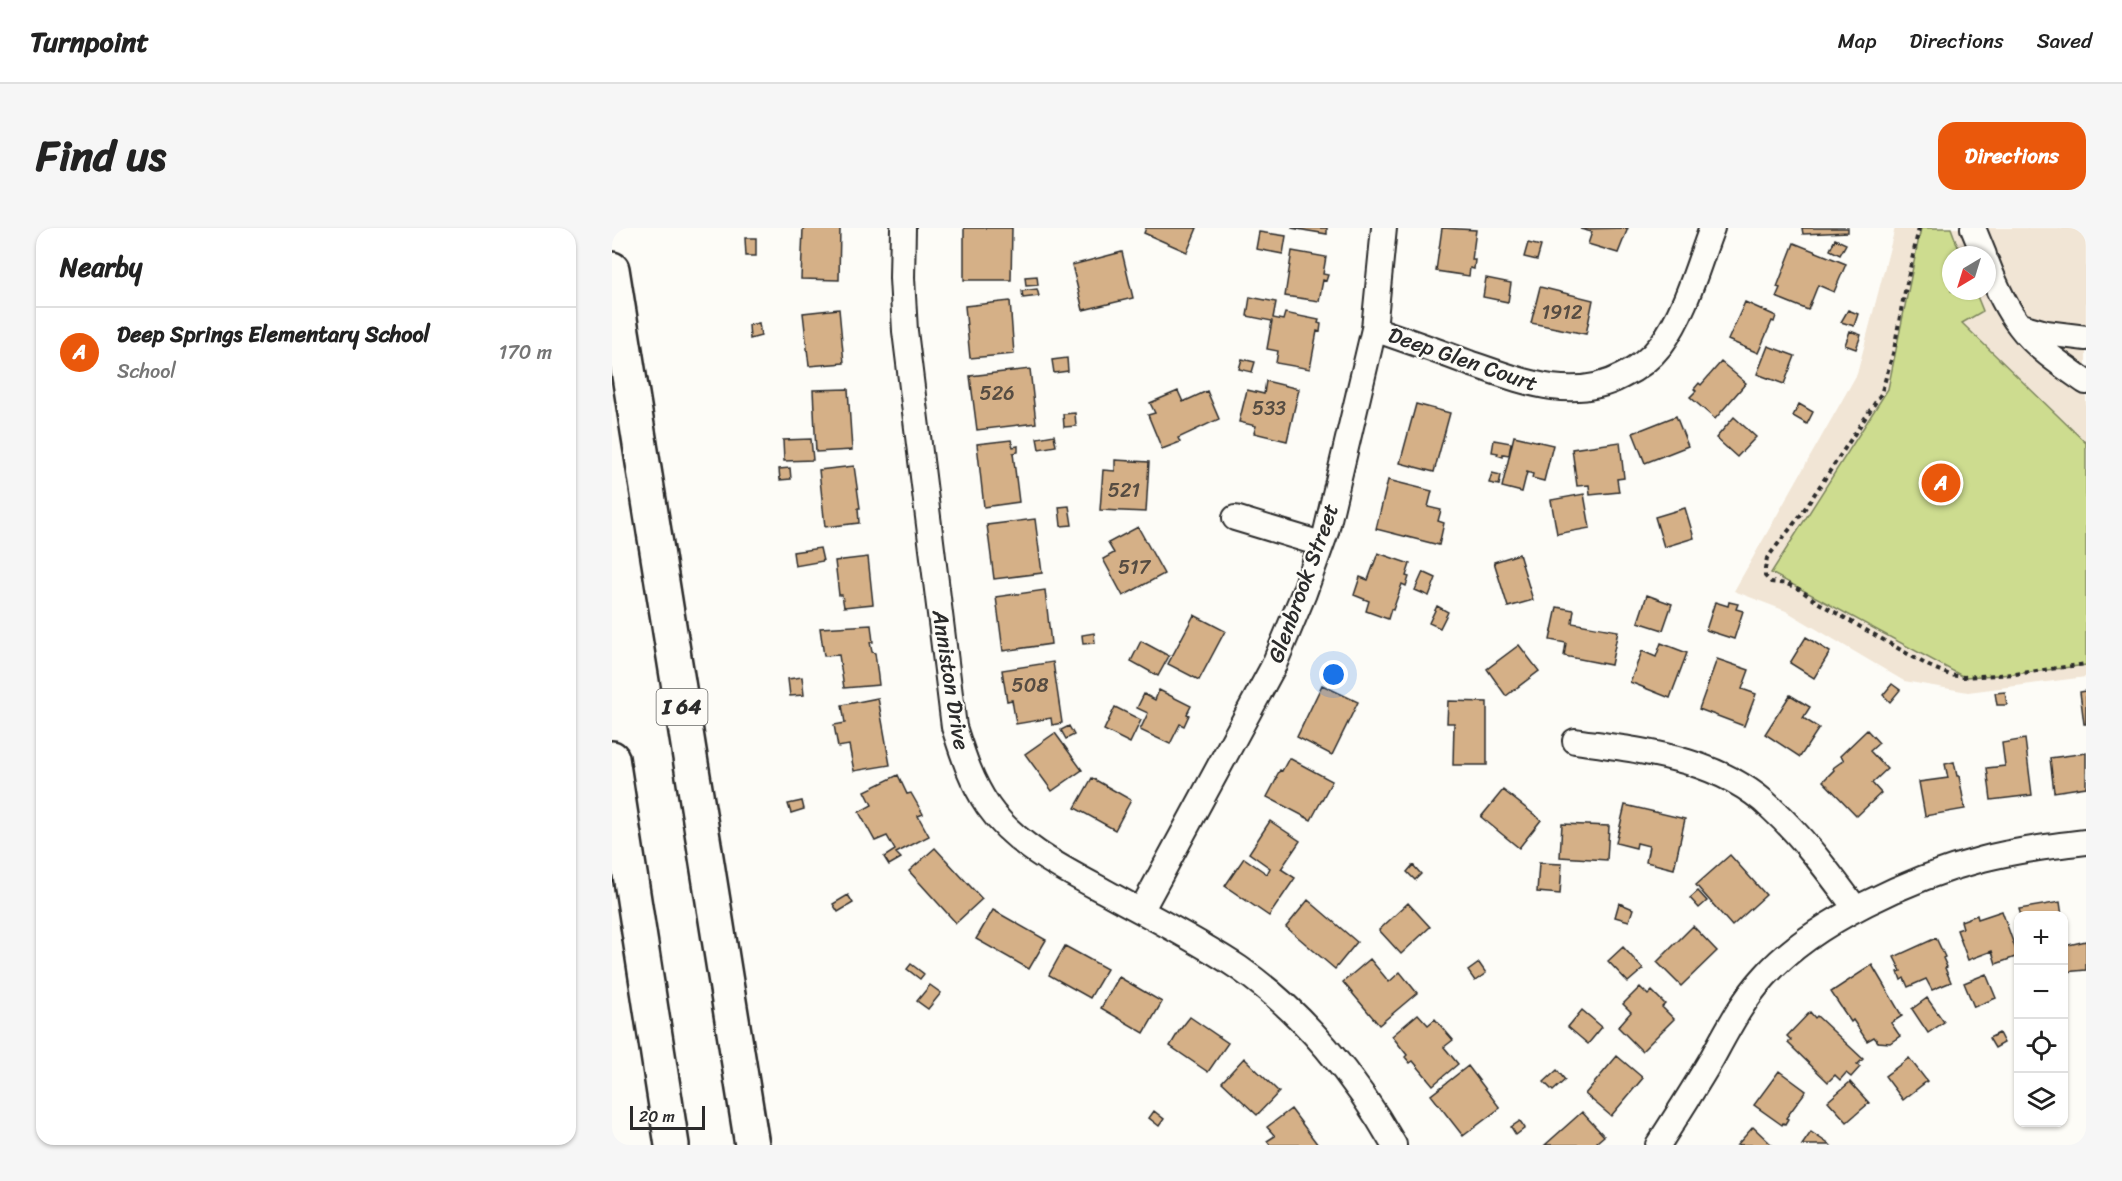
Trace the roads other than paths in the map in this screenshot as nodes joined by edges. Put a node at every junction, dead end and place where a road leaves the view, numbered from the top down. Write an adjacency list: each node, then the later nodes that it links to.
1 (903, 228): 18 (street, Anniston Drive)
2 (1384, 228): 9 (street, Glenbrook Street)
3 (1712, 228): 9 (street, Deep Glen Court)
4 (1973, 228): 5 (street)
5 (1980, 246)
6 (612, 269): 20 (highway, I 64)
7 (1996, 285): 8 (street)
8 (2019, 325): 10 (street); 11 (street)
9 (1374, 329): 13 (street, Glenbrook Street)
10 (2086, 338)
11 (2086, 382)
12 (1235, 518): 13 (street)
13 (1321, 544): 18 (street, Glenbrook Street)
14 (1575, 741): 17 (street)
15 (612, 758): 19 (highway)
16 (2086, 842): 17 (street)
17 (1856, 909): 22 (street)
18 (1141, 911): 21 (street, Anniston Drive)
19 (672, 1145)
20 (752, 1145)
21 (1394, 1145)
22 (1658, 1145)

